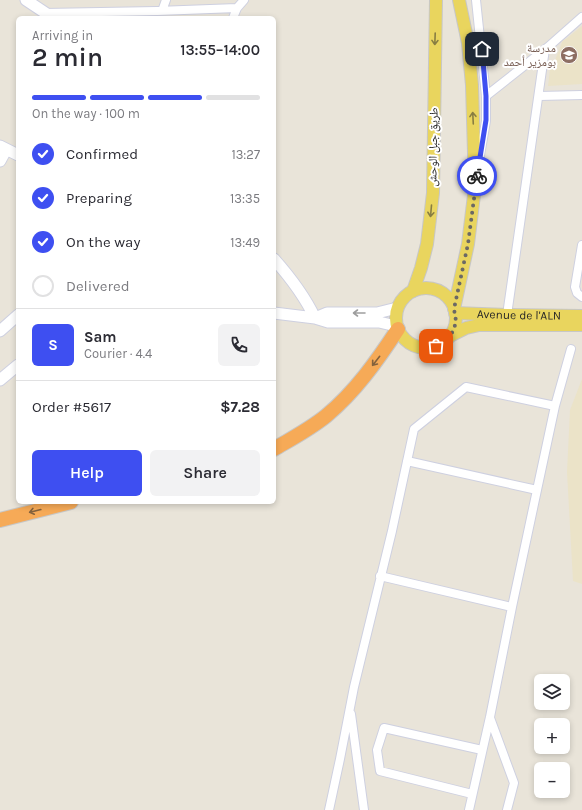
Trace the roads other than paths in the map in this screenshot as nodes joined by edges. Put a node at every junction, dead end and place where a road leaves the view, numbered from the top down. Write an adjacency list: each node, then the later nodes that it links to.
1 (26, 0): 9 (main road)
2 (166, 0): 8 (street)
3 (244, 0): 7 (street)
4 (436, 0): 22 (main road, طريق جبل الوحش, one-way to 22)
5 (459, 0): 19 (main road, one-way to 5)
6 (478, 1): 14 (street)
7 (237, 8): 8 (street); 10 (street)
8 (162, 11): 9 (street)
9 (49, 15)
10 (234, 16)
11 (582, 17): 12 (street)
12 (545, 49): 14 (street); 15 (street)
13 (582, 94): 15 (street)
14 (486, 96): 19 (street)
15 (539, 96): 27 (street)
16 (3, 148): 17 (main road); 18 (main road)
17 (16, 154)
18 (0, 161)
19 (475, 187): 25 (main road)
20 (582, 244): 23 (street)
21 (276, 261): 30 (main road)
22 (413, 291): 24 (main road); 25 (main road)
23 (582, 297)
24 (397, 308): 30 (main road, one-way to 30); 32 (main road)
25 (454, 311): 27 (main road, Avenue de l'ALN); 34 (main road)
26 (276, 313): 30 (main road)
27 (507, 315): 28 (main road, Avenue de l'ALN)
28 (582, 316)
29 (16, 317): 33 (main road)
30 (315, 318): 32 (main road)
31 (582, 325): 34 (main road)
32 (397, 327): 34 (main road); 39 (highway, one-way to 39)
33 (0, 331)
34 (450, 336)
35 (571, 349): 38 (street)
36 (16, 367): 37 (main road)
37 (0, 380)
38 (555, 406): 40 (street); 41 (street)
39 (276, 448)
40 (407, 461): 41 (street); 44 (street)
41 (537, 490): 45 (street)
42 (62, 504): 43 (highway, one-way to 43)
43 (0, 520)
44 (380, 576): 45 (street); 46 (street)
45 (512, 607): 47 (street)
46 (350, 706): 50 (street); 51 (street)
47 (490, 717): 48 (street); 53 (street)
48 (482, 750): 49 (street); 49 (street)
49 (472, 794): 52 (street)
50 (328, 810)
51 (364, 810)
52 (469, 810)
53 (507, 810)

